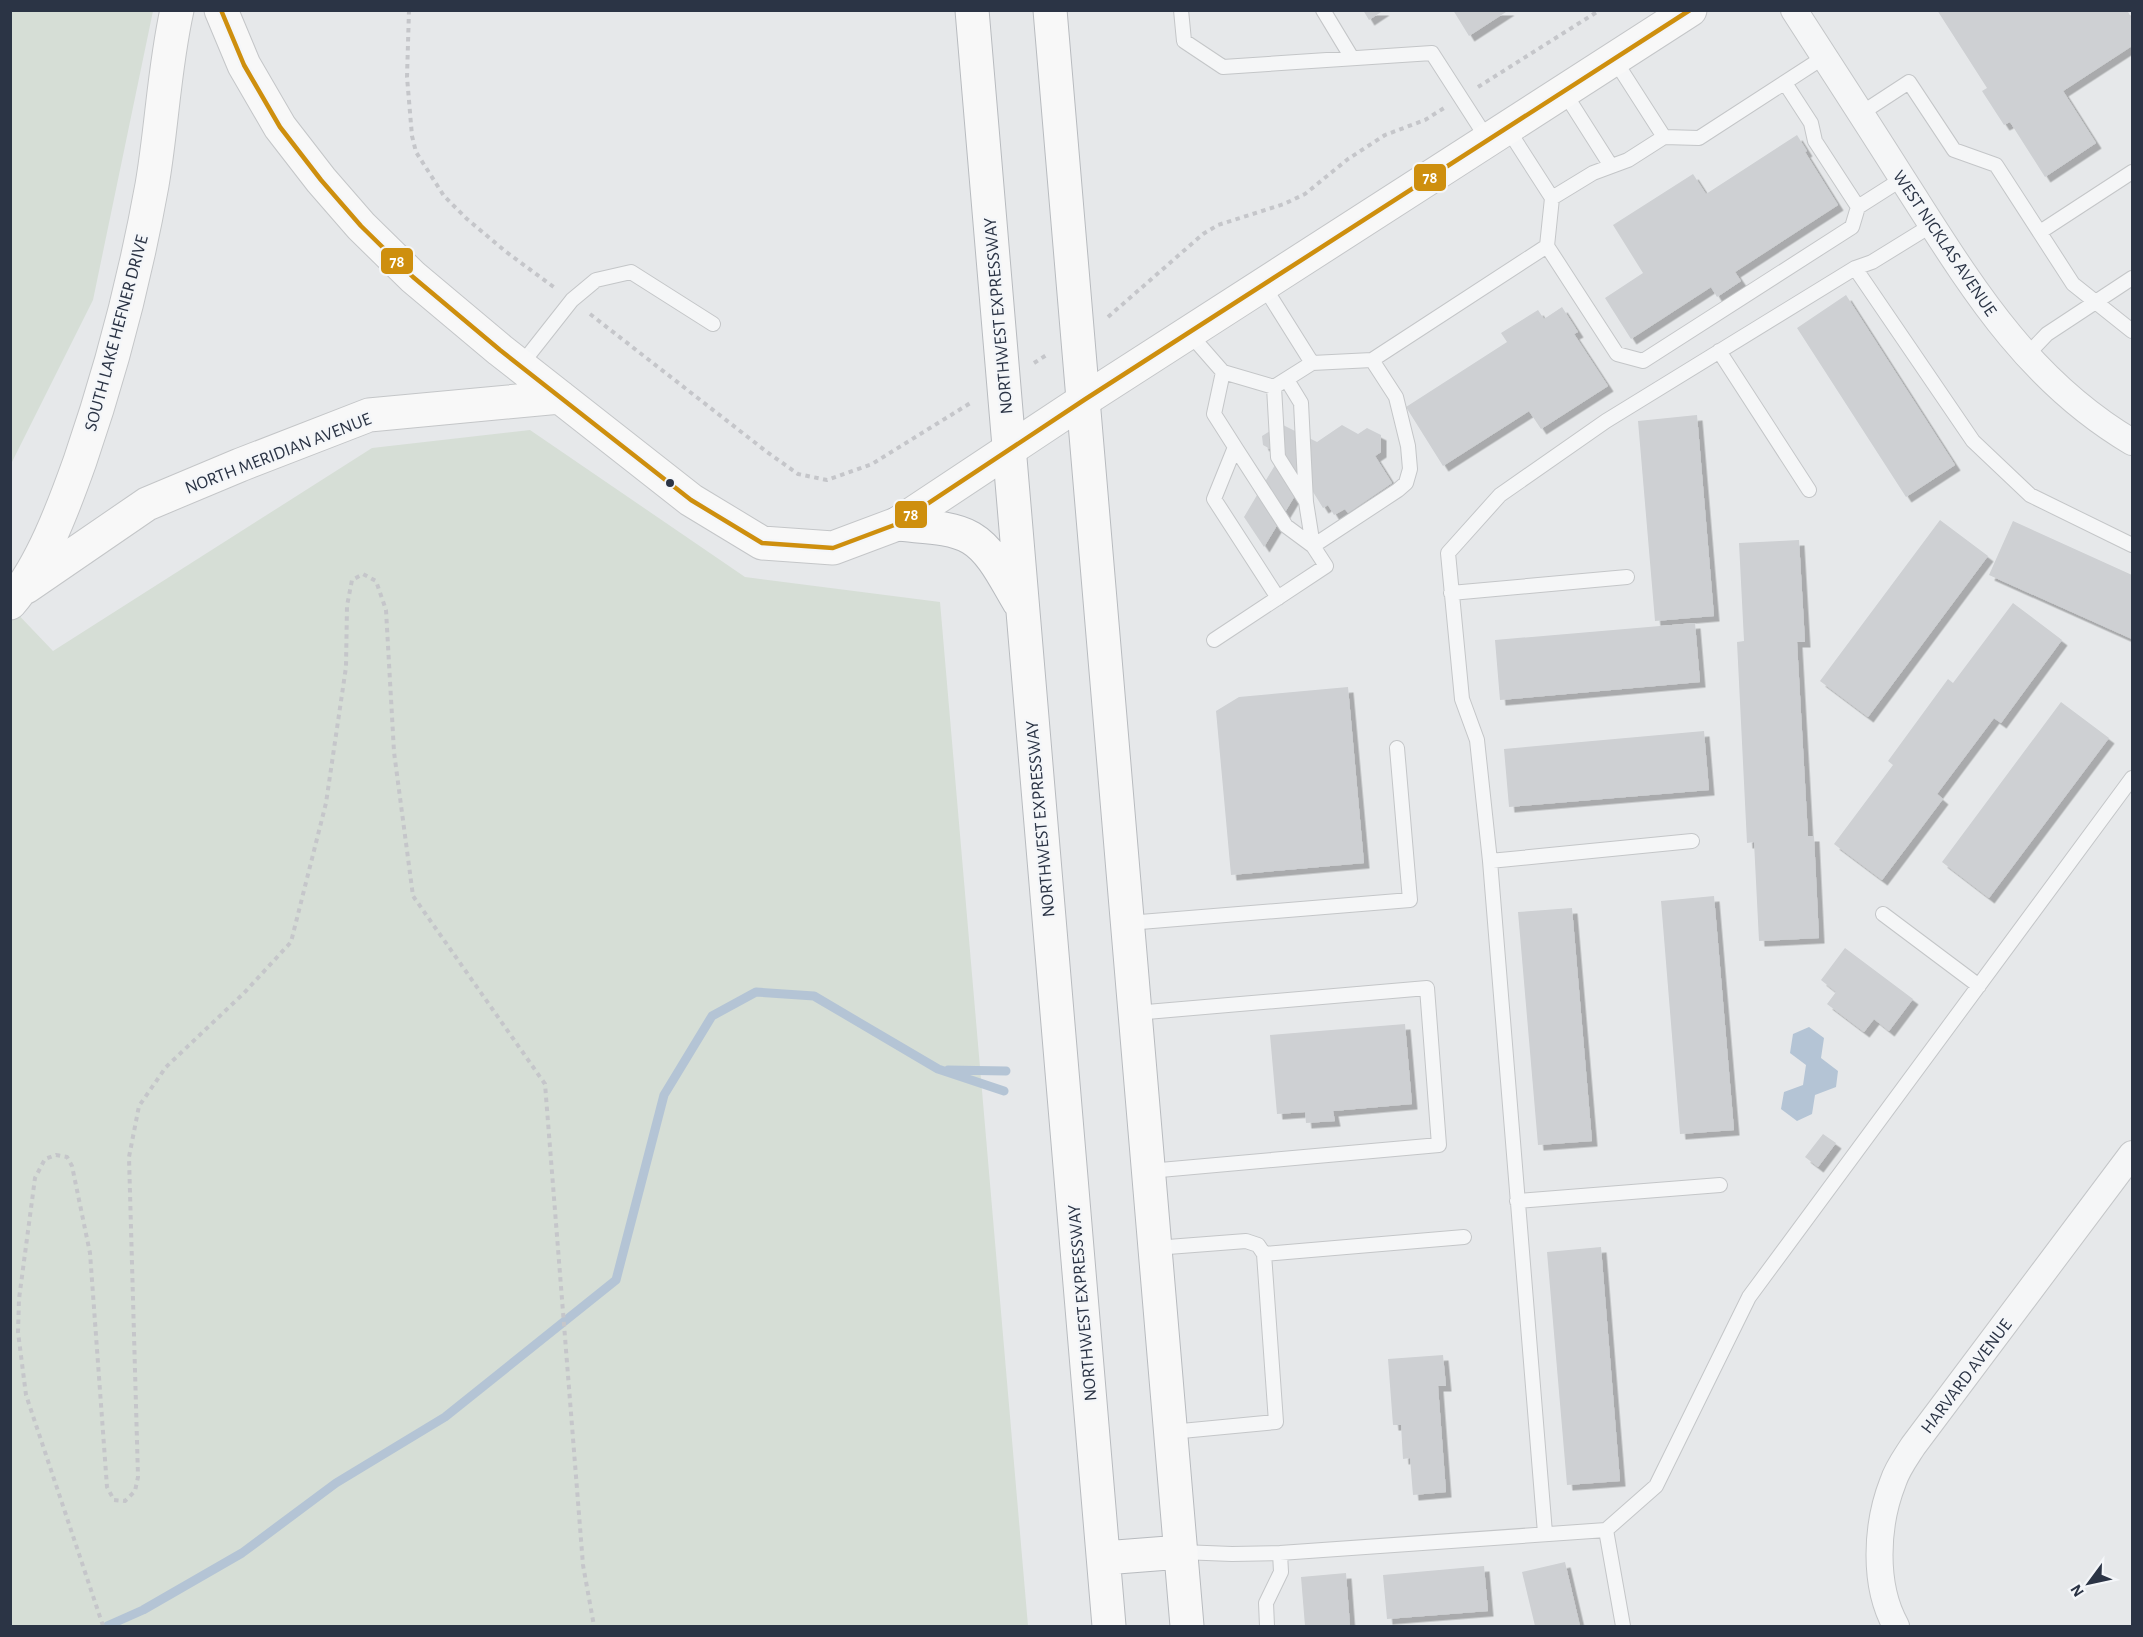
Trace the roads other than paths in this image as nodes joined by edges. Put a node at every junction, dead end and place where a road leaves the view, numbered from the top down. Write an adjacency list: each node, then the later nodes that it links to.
1 (177, 10): 52 (main road, SOUTH LAKE HEFNER DRIVE)
2 (221, 10): 36 (main road)
3 (972, 10): 44 (main road, NORTHWEST EXPRESSWAY)
4 (1050, 10): 41 (main road)
5 (1182, 10): 10 (lane)
6 (1323, 10): 10 (lane)
7 (1690, 10): 11 (main road)
8 (1794, 10): 9 (street, WEST NICKLAS AVENUE)
9 (1824, 57): 12 (lane); 14 (street, WEST NICKLAS AVENUE)
10 (1352, 58): 15 (lane)
11 (1614, 59): 13 (main road); 16 (lane)
12 (1785, 83): 16 (lane); 21 (lane)
13 (1564, 92): 15 (main road); 17 (lane)
14 (1860, 114): 19 (street, WEST NICKLAS AVENUE); 23 (lane)
15 (1497, 134): 20 (lane); 27 (main road)
16 (1664, 137): 17 (lane)
17 (1611, 166): 20 (lane)
18 (2133, 172): 23 (lane)
19 (1902, 179): 21 (lane); 22 (street, WEST NICKLAS AVENUE)
20 (1552, 198): 24 (lane)
21 (1858, 207): 24 (lane)
22 (1932, 225): 25 (lane); 33 (street, WEST NICKLAS AVENUE)
23 (2040, 232): 28 (lane)
24 (1547, 246): 34 (lane)
25 (1855, 268): 32 (lane); 48 (lane)
26 (2133, 278): 28 (lane)
27 (1263, 285): 31 (main road); 35 (lane)
28 (2094, 303): 30 (lane); 33 (lane)
29 (713, 324): 36 (lane)
30 (2133, 331)
31 (1188, 332): 37 (lane); 41 (main road)
32 (1719, 351): 45 (lane); 51 (lane)
33 (2026, 356): 42 (street, WEST NICKLAS AVENUE)
34 (1372, 360): 35 (lane); 49 (lane)
35 (1312, 363): 38 (lane)
36 (520, 366): 40 (main road)
37 (1223, 372): 39 (lane); 43 (lane)
38 (1287, 380): 39 (lane); 46 (lane)
39 (1274, 387): 46 (lane)
40 (560, 397): 47 (main road); 52 (main road, NORTH MERIDIAN AVENUE)
41 (1084, 400): 44 (main road); 61 (main road)
42 (2133, 442)
43 (1235, 447): 49 (lane); 53 (lane)
44 (1009, 450): 47 (main road); 54 (main road, NORTHWEST EXPRESSWAY)
45 (1809, 490)
46 (1306, 502): 49 (lane)
47 (897, 524): 54 (main road)
48 (2133, 545)
49 (1313, 546): 53 (lane)
50 (1627, 578): 51 (lane)
51 (1452, 592): 59 (lane)
52 (17, 596)
53 (1278, 598): 55 (lane)
54 (1022, 606): 76 (main road, NORTHWEST EXPRESSWAY)
55 (1214, 640)
56 (1397, 748): 61 (lane)
57 (2133, 778): 62 (lane)
58 (1692, 841): 59 (lane)
59 (1490, 861): 67 (lane)
60 (1883, 914): 62 (lane)
61 (1128, 923): 63 (main road)
62 (1979, 986): 72 (lane)
63 (1135, 1013): 65 (main road); 65 (lane)
64 (2133, 1154): 81 (street, HARVARD AVENUE)
65 (1149, 1171): 69 (main road)
66 (1720, 1185): 67 (lane)
67 (1517, 1201): 73 (lane)
68 (1464, 1237): 70 (lane)
69 (1155, 1248): 70 (lane); 71 (main road)
70 (1264, 1254): 71 (lane)
71 (1171, 1432): 74 (main road)
72 (1606, 1530): 73 (lane); 80 (lane)
73 (1545, 1533): 75 (lane)
74 (1180, 1552): 75 (lane); 76 (main road); 78 (main road)
75 (1280, 1553): 79 (lane)
76 (1104, 1558): 77 (main road, NORTHWEST EXPRESSWAY)
77 (1110, 1626)
78 (1187, 1626)
79 (1268, 1626)
80 (1623, 1626)
81 (1896, 1626)

